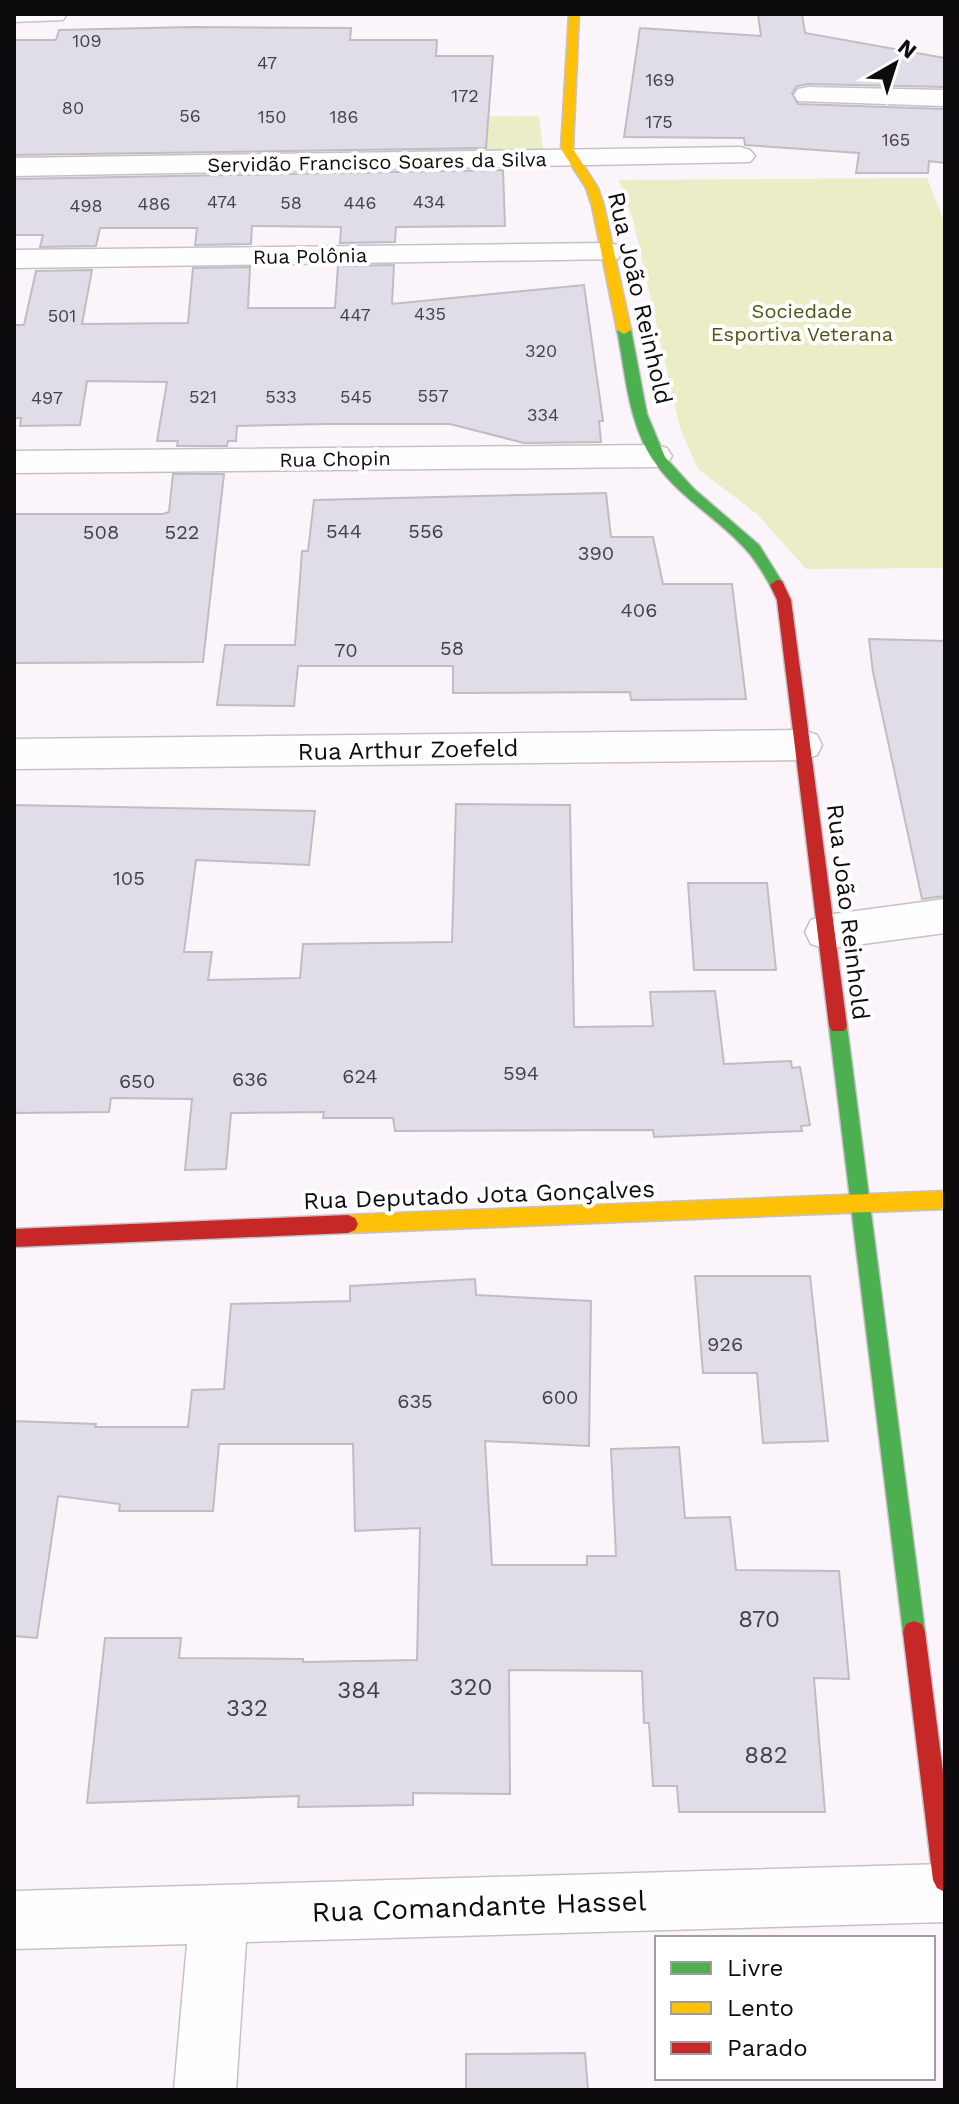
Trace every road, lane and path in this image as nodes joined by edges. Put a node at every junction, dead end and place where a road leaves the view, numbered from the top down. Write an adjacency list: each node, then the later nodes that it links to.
1 (14, 14): 2 (street)
2 (54, 14)
3 (574, 14): 7 (street, Rua João Reinhold)
4 (808, 95): 5 (street)
5 (945, 98)
6 (740, 156): 7 (street, Servidão Francisco Soares da Silva)
7 (572, 159): 8 (street, Servidão Francisco Soares da Silva); 9 (street, Rua João Reinhold)
8 (14, 167)
9 (607, 252): 10 (street, Rua Polônia); 11 (street, Rua João Reinhold)
10 (14, 259)
11 (655, 456): 12 (street, Rua Chopin); 13 (street, Rua João Reinhold)
12 (14, 462)
13 (803, 745): 14 (street, Rua Arthur Zoefeld); 16 (street, Rua João Reinhold)
14 (14, 754)
15 (945, 916): 16 (street)
16 (826, 932): 18 (street, Rua João Reinhold)
17 (945, 1200): 18 (street, Rua Deputado Jota Gonçalves)
18 (861, 1203): 19 (street, Rua Deputado Jota Gonçalves); 20 (street, Rua João Reinhold)
19 (14, 1238)
20 (945, 1880)
21 (945, 1893): 22 (street, Rua Comandante Hassel)
22 (219, 1914): 23 (street, Rua Comandante Hassel); 24 (street)
23 (14, 1920)
24 (205, 2090)

